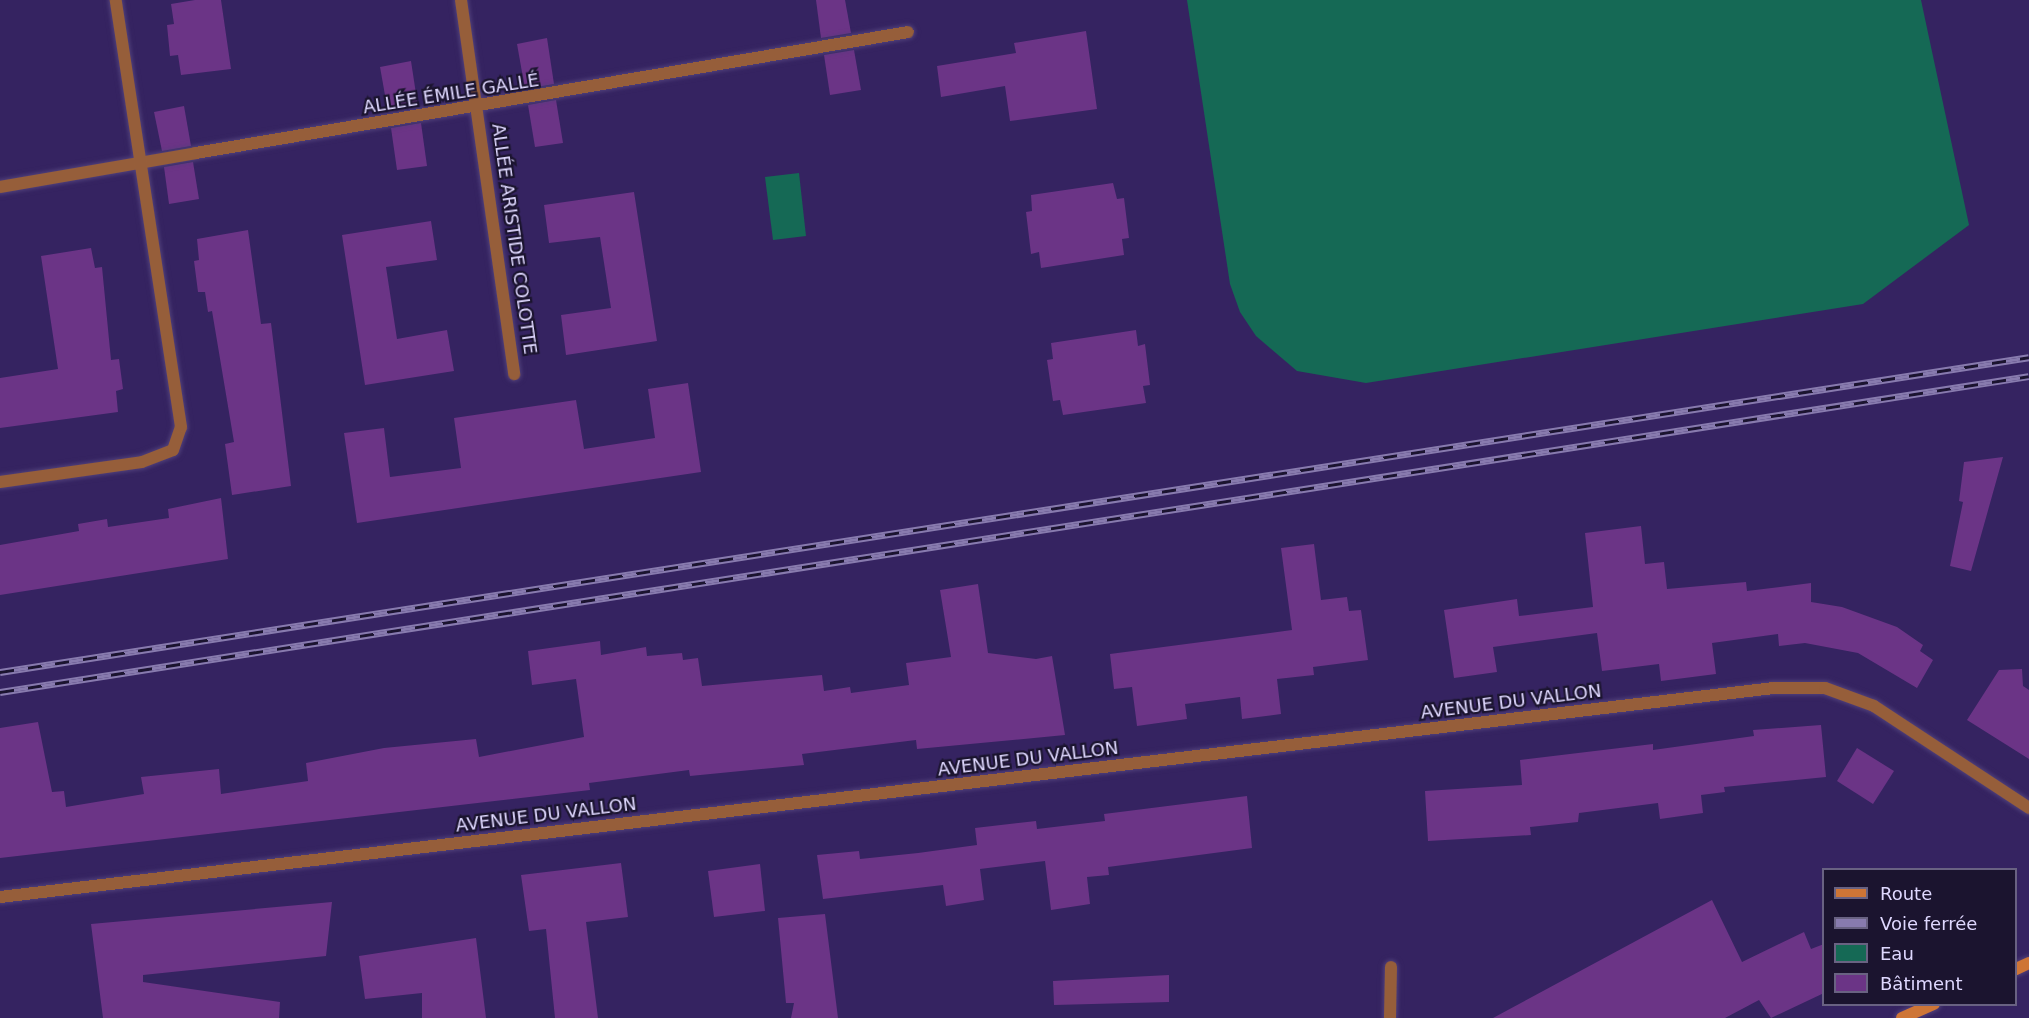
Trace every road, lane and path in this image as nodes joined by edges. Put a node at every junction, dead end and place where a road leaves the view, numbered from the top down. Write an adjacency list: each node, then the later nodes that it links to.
1 (116, 0): 5 (street)
2 (461, 0): 4 (street, ALLÉE ARISTIDE COLOTTE)
3 (908, 32): 4 (street, ALLÉE ÉMILE GALLÉ)
4 (477, 109): 5 (street, ALLÉE ÉMILE GALLÉ); 7 (street, ALLÉE ARISTIDE COLOTTE)
5 (139, 162): 6 (street, ALLÉE ÉMILE GALLÉ); 8 (street)
6 (0, 187)
7 (514, 374)
8 (0, 482)
9 (2029, 808): 10 (street, AVENUE DU VALLON)
10 (0, 897)
11 (1391, 967): 13 (street)
12 (1932, 1006): 14 (street)
13 (1390, 1018)
14 (1902, 1018)

